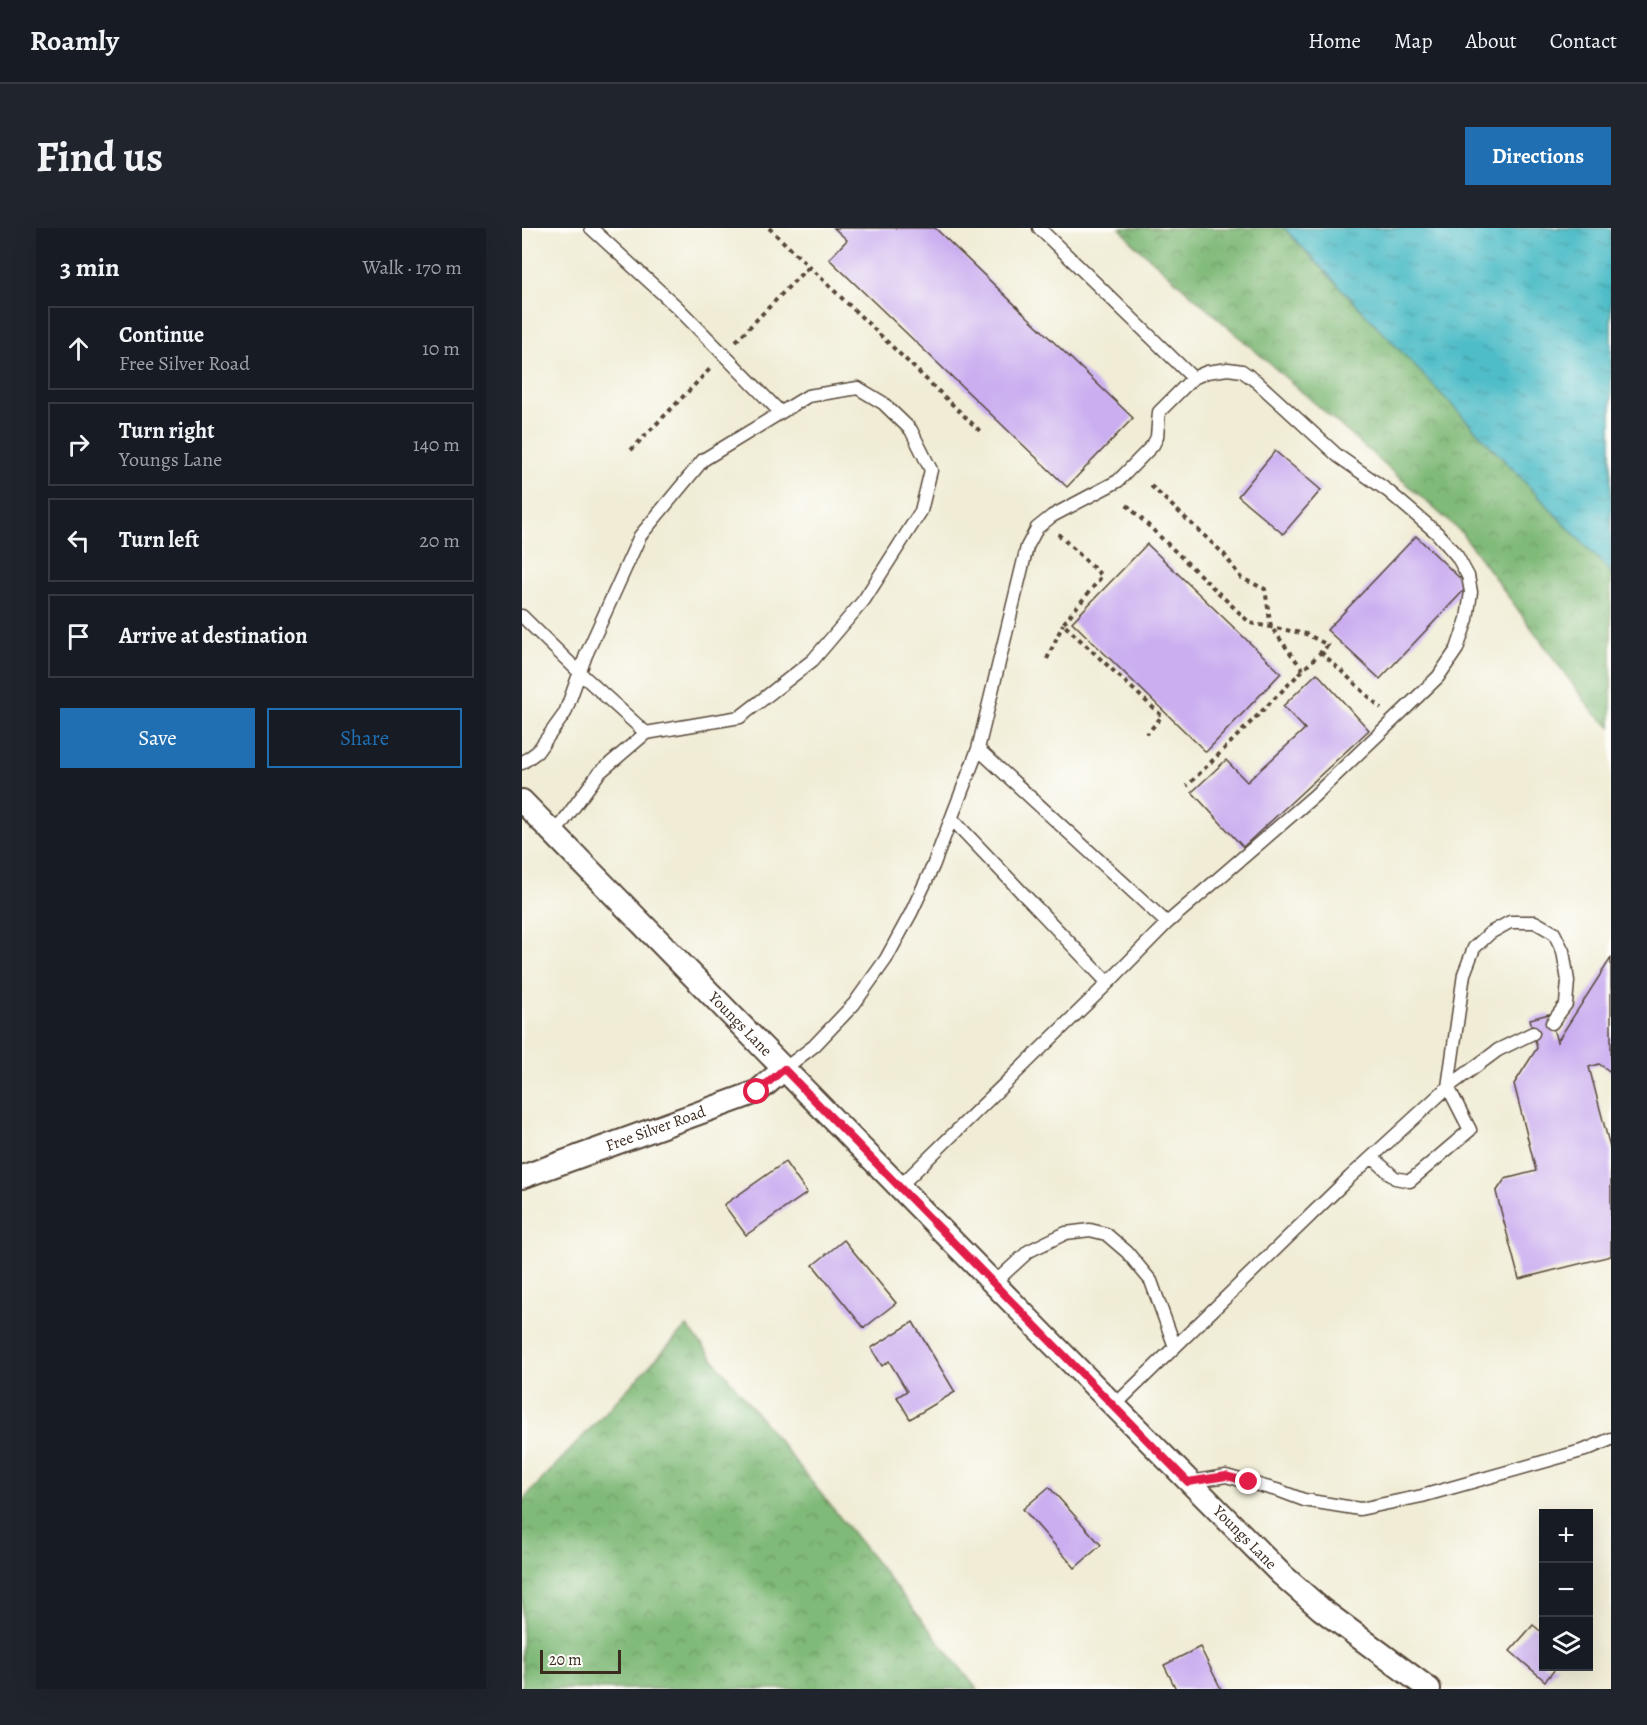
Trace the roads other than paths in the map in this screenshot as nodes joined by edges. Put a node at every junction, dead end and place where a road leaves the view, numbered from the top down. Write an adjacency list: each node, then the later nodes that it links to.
1 (591, 228): 4 (lane)
2 (1039, 228): 3 (lane)
3 (1193, 378): 8 (lane); 13 (lane)
4 (780, 412): 6 (lane); 7 (lane)
5 (522, 616): 6 (lane)
6 (580, 673): 7 (lane); 9 (lane)
7 (646, 733): 12 (lane)
8 (978, 749): 11 (lane); 13 (lane)
9 (522, 763)
10 (522, 801): 12 (street, Youngs Lane)
11 (952, 819): 14 (lane); 17 (lane)
12 (554, 834): 17 (street, Youngs Lane)
13 (1167, 923): 14 (lane)
14 (1108, 983): 21 (lane)
15 (1552, 1023): 18 (lane)
16 (1533, 1034): 18 (lane)
17 (784, 1069): 20 (street, Free Silver Road); 21 (street, Youngs Lane)
18 (1448, 1087): 19 (lane); 19 (lane)
19 (1372, 1157): 23 (lane)
20 (522, 1177)
21 (899, 1187): 22 (street, Youngs Lane)
22 (993, 1284): 23 (lane); 24 (street, Youngs Lane)
23 (1175, 1347): 24 (lane)
24 (1114, 1406): 26 (street, Youngs Lane)
25 (1611, 1439): 26 (lane)
26 (1188, 1482): 27 (street, Youngs Lane)
27 (1429, 1689)

